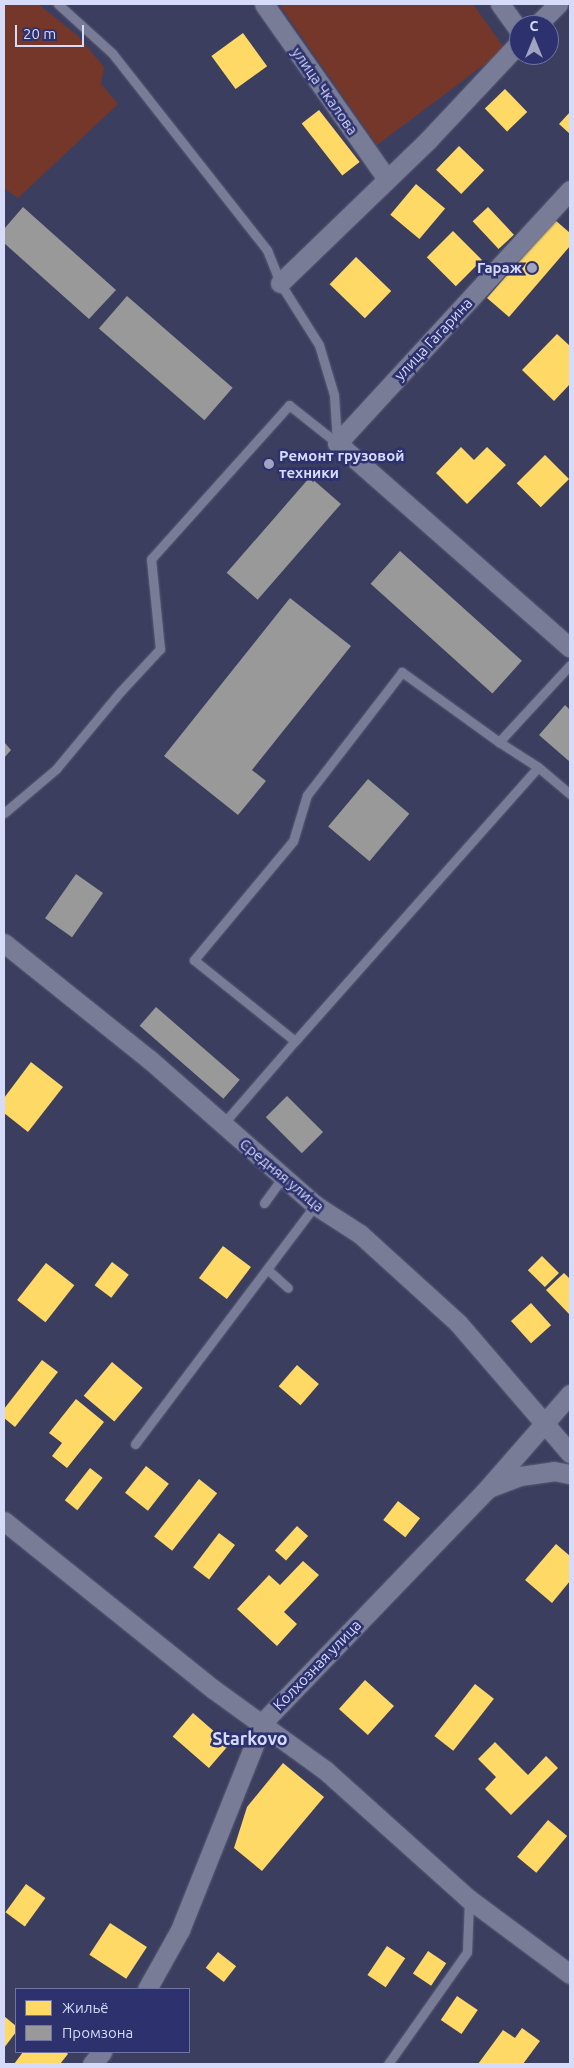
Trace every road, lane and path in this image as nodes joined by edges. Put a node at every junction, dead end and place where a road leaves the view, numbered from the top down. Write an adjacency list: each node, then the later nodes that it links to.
1 (58, 4): 10 (lane)
2 (264, 4): 8 (street, улица Чкалова)
3 (500, 4): 6 (street)
4 (558, 4): 5 (street)
5 (546, 15)
6 (509, 16)
7 (509, 53): 8 (street)
8 (387, 179): 10 (street)
9 (570, 190): 11 (street, улица Гагарина)
10 (280, 283): 11 (lane)
11 (337, 443): 12 (street); 17 (lane)
12 (570, 648)
13 (570, 665): 14 (lane)
14 (499, 742): 15 (lane); 19 (lane)
15 (538, 767): 16 (lane); 19 (lane)
16 (570, 794)
17 (4, 813)
18 (4, 943): 20 (street, Средняя улица)
19 (295, 1041): 20 (lane)
20 (222, 1124): 21 (street, Средняя улица)
21 (283, 1177): 22 (lane); 23 (street, Средняя улица)
22 (264, 1203)
23 (315, 1205): 24 (lane); 27 (street, Средняя улица)
24 (267, 1269): 25 (lane); 28 (lane)
25 (288, 1288)
26 (570, 1394): 27 (street, Колхозная улица)
27 (543, 1423): 29 (street, Средняя улица); 31 (street, Колхозная улица)
28 (135, 1444)
29 (570, 1453)
30 (570, 1474): 31 (street)
31 (486, 1490): 33 (street, Колхозная улица)
32 (4, 1521): 33 (street)
33 (263, 1722): 34 (street); 36 (street, Колхозная улица)
34 (469, 1899): 35 (street); 39 (lane)
35 (570, 1974)
36 (148, 1988)
37 (101, 2053): 38 (street)
38 (92, 2064)
39 (388, 2064)

